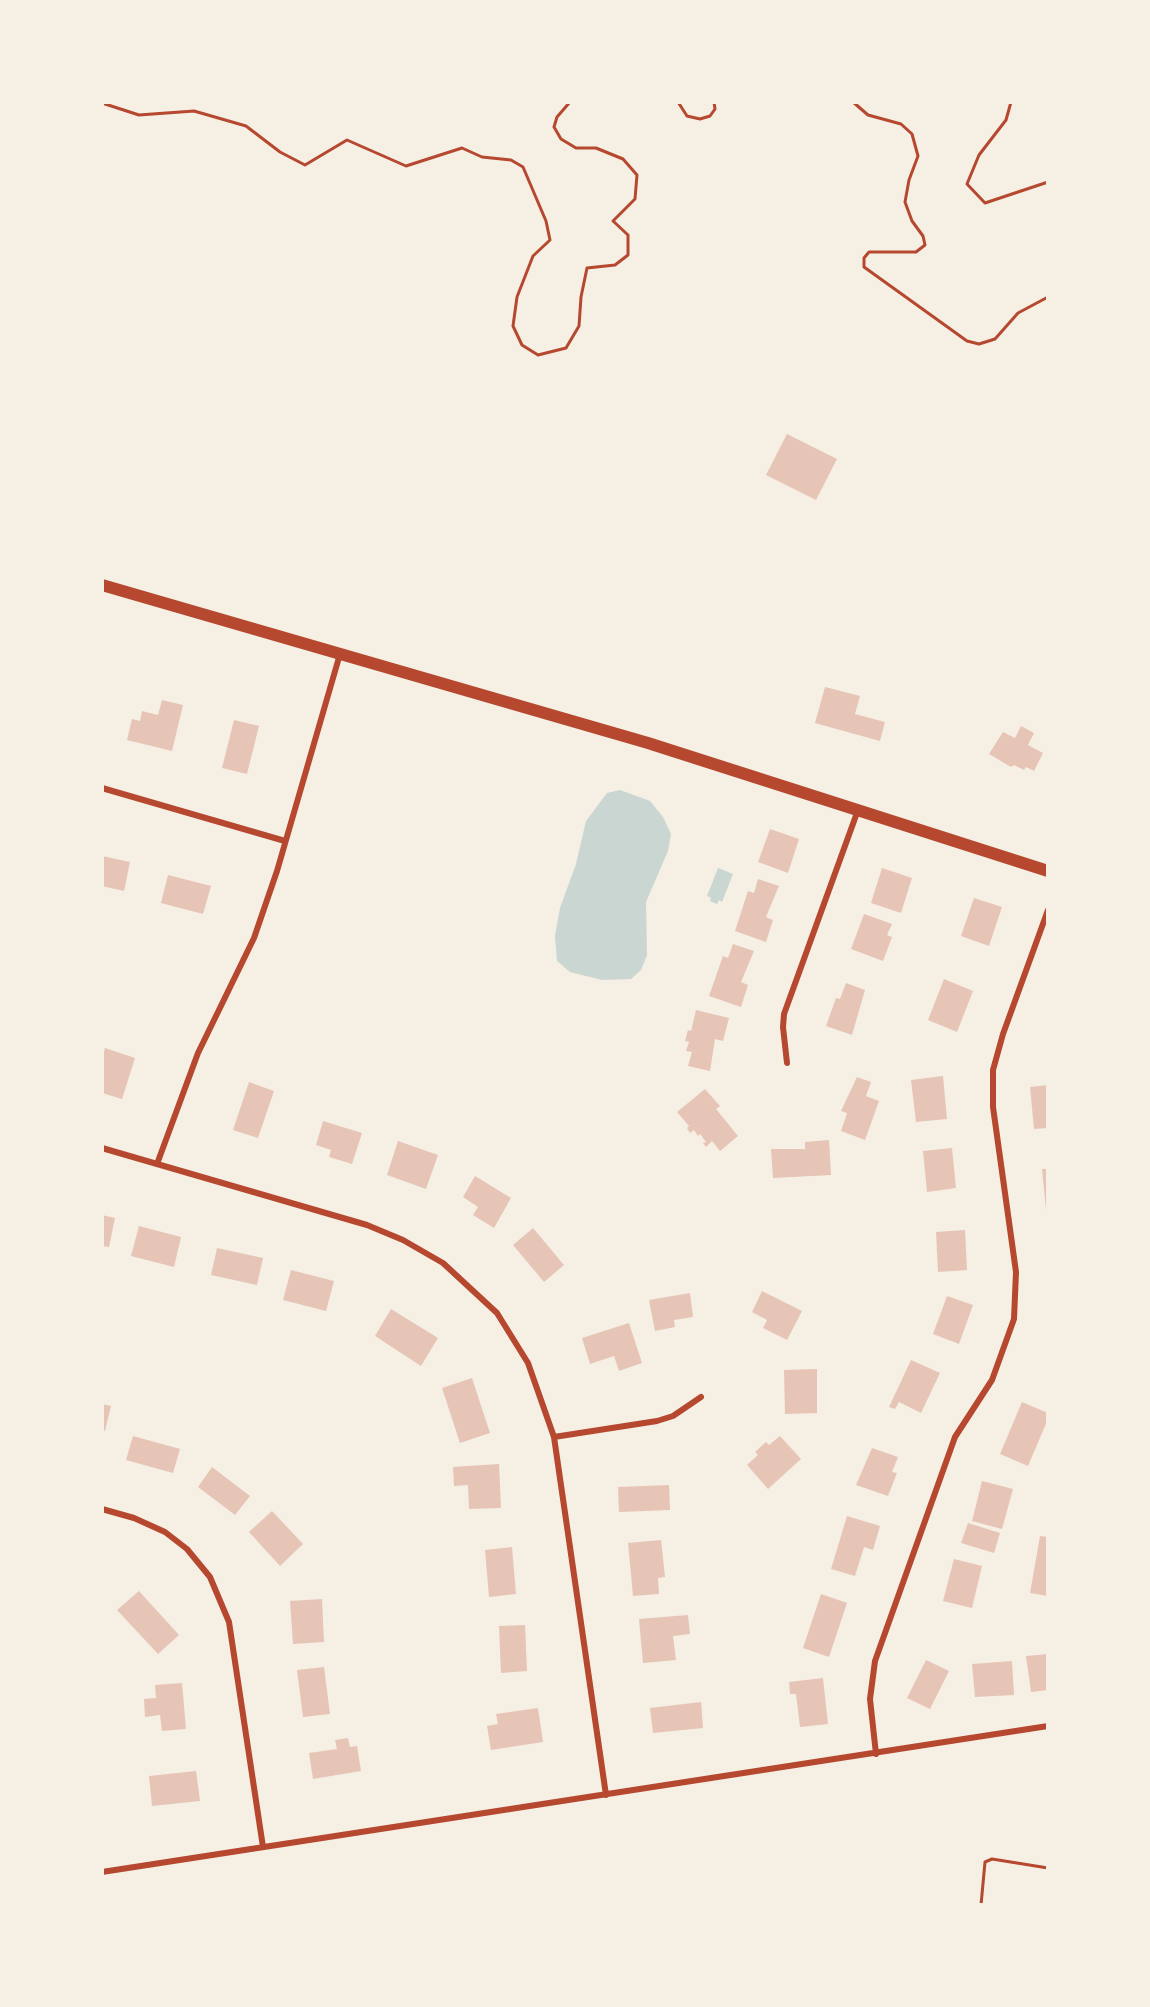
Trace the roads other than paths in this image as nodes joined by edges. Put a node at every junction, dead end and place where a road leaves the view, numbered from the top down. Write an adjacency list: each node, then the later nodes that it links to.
1 (102, 585): 2 (main road)
2 (340, 654): 4 (main road); 5 (street)
3 (102, 788): 5 (street)
4 (858, 809): 6 (main road); 8 (street)
5 (285, 841): 10 (street)
6 (1048, 871)
7 (1048, 910): 15 (street)
8 (787, 1063)
9 (102, 1148): 10 (street)
10 (158, 1164): 12 (street)
11 (701, 1397): 12 (street)
12 (554, 1437): 16 (street)
13 (102, 1509): 17 (street)
14 (1048, 1726): 15 (street)
15 (876, 1754): 16 (street)
16 (606, 1795): 17 (street)
17 (263, 1847): 18 (street)
18 (102, 1872)

